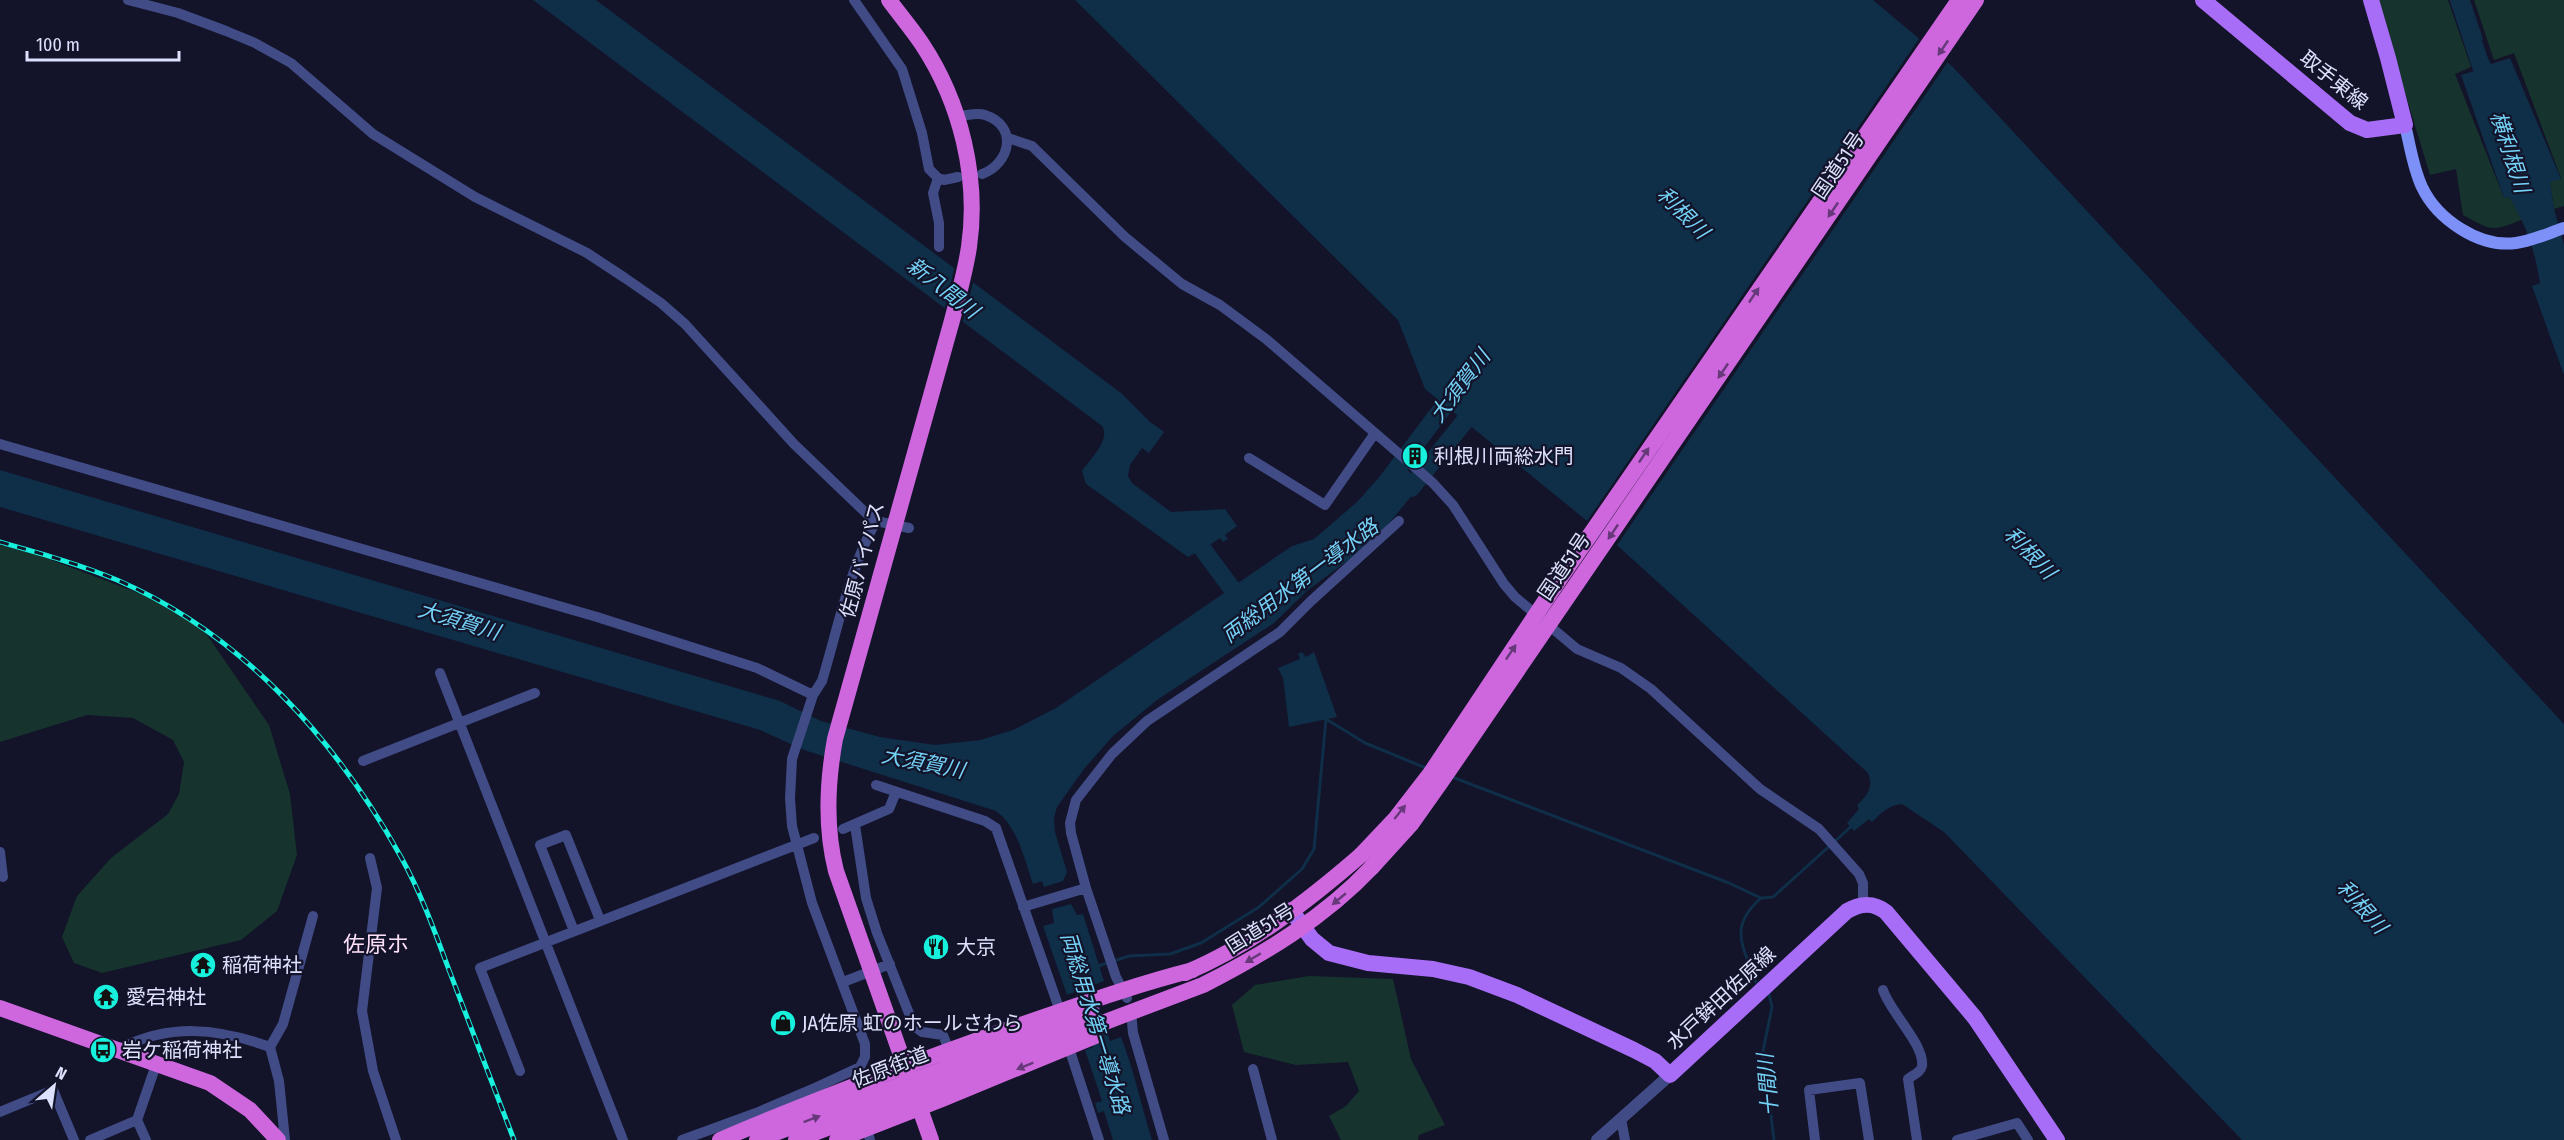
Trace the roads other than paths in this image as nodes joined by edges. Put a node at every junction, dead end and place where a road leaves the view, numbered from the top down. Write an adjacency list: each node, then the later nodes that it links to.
1 (128, 0): 19 (street)
2 (854, 0): 13 (street)
3 (889, 0): 8 (highway, 佐原バイパス)
4 (1959, 0): 35 (highway, 国道51号, one-way to 4, bridge)
5 (1976, 0): 35 (highway, 国道51号, one-way to 35, bridge)
6 (2203, 0): 9 (main road, 取手東線)
7 (2371, 0): 9 (main road, 取手東線)
8 (957, 116): 10 (street); 21 (highway, 佐原バイパス)
9 (2404, 124): 14 (main road)
10 (1008, 138): 11 (street); 16 (street)
11 (982, 174)
12 (958, 177): 13 (street)
13 (938, 178): 15 (street)
14 (2561, 229)
15 (939, 247)
16 (1375, 433): 18 (street); 38 (street)
17 (0, 444): 24 (street)
18 (1249, 458)
19 (876, 521): 21 (street); 24 (street)
20 (1399, 521): 37 (street)
21 (902, 527): 47 (highway, 佐原バイパス)
22 (440, 673): 25 (street)
23 (535, 693): 25 (street)
24 (811, 699): 32 (street)
25 (459, 724): 26 (street); 45 (street)
26 (363, 761)
27 (876, 785): 28 (street)
28 (896, 792): 29 (street); 39 (street)
29 (855, 825): 30 (street); 46 (street)
30 (843, 829)
31 (814, 838): 32 (street)
32 (796, 844): 42 (street); 48 (street)
33 (0, 852): 36 (street)
34 (370, 858): 73 (street)
35 (1366, 861): 40 (highway, 国道51号); 43 (highway, 国道51号, one-way to 43)
36 (3, 877)
37 (1086, 888): 39 (street); 50 (street)
38 (1863, 904): 60 (main road, 水戸鉾田佐原線); 91 (main road)
39 (1023, 907): 52 (street)
40 (1291, 910): 43 (main road, 水戸鉾田佐原線); 50 (highway, 国道51号)
41 (313, 916): 53 (street)
42 (600, 921): 44 (street); 44 (street)
43 (1302, 927): 50 (highway, 国道51号, one-way to 50); 60 (main road, 水戸鉾田佐原線)
44 (574, 931): 45 (street)
45 (544, 943): 59 (street); 74 (street)
46 (890, 964): 47 (street); 55 (street)
47 (871, 971): 48 (street); 57 (highway, 佐原バイパス)
48 (843, 982): 61 (street)
49 (1883, 990): 88 (street)
50 (1124, 1006): 52 (highway); 52 (highway); 82 (street)
51 (1, 1012): 54 (highway)
52 (1071, 1027): 55 (highway); 62 (highway, 佐原街道, bridge); 63 (highway, one-way to 63); 81 (street)
53 (270, 1047): 54 (street); 72 (street)
54 (119, 1049): 56 (highway)
55 (949, 1050): 57 (highway)
56 (157, 1062): 66 (street); 71 (highway)
57 (906, 1066): 61 (highway); 63 (highway, 佐原バイパス)
58 (1252, 1069): 83 (street)
59 (520, 1071)
60 (1670, 1075): 65 (street)
61 (819, 1092): 75 (street); 76 (highway)
62 (887, 1098): 77 (highway, 佐原街道, one-way to 62); 78 (highway, 佐原街道)
63 (920, 1108): 67 (highway); 80 (highway, 佐原バイパス)
64 (0, 1112): 68 (street)
65 (1621, 1119): 84 (street); 85 (street)
66 (137, 1120): 69 (street); 70 (street)
67 (869, 1134): 79 (highway)
68 (74, 1140)
69 (90, 1140)
70 (146, 1140)
71 (278, 1140)
72 (285, 1140)
73 (396, 1140)
74 (623, 1140)
75 (682, 1140)
76 (720, 1140)
77 (757, 1140)
78 (796, 1140)
79 (837, 1140)
80 (931, 1140)
81 (1099, 1140)
82 (1164, 1140)
83 (1272, 1140)
84 (1597, 1140)
85 (1625, 1140)
86 (1815, 1140): 87 (street)
87 (1869, 1140)
88 (1917, 1140)
89 (1957, 1140): 90 (street)
90 (2028, 1140)
91 (2057, 1140)

